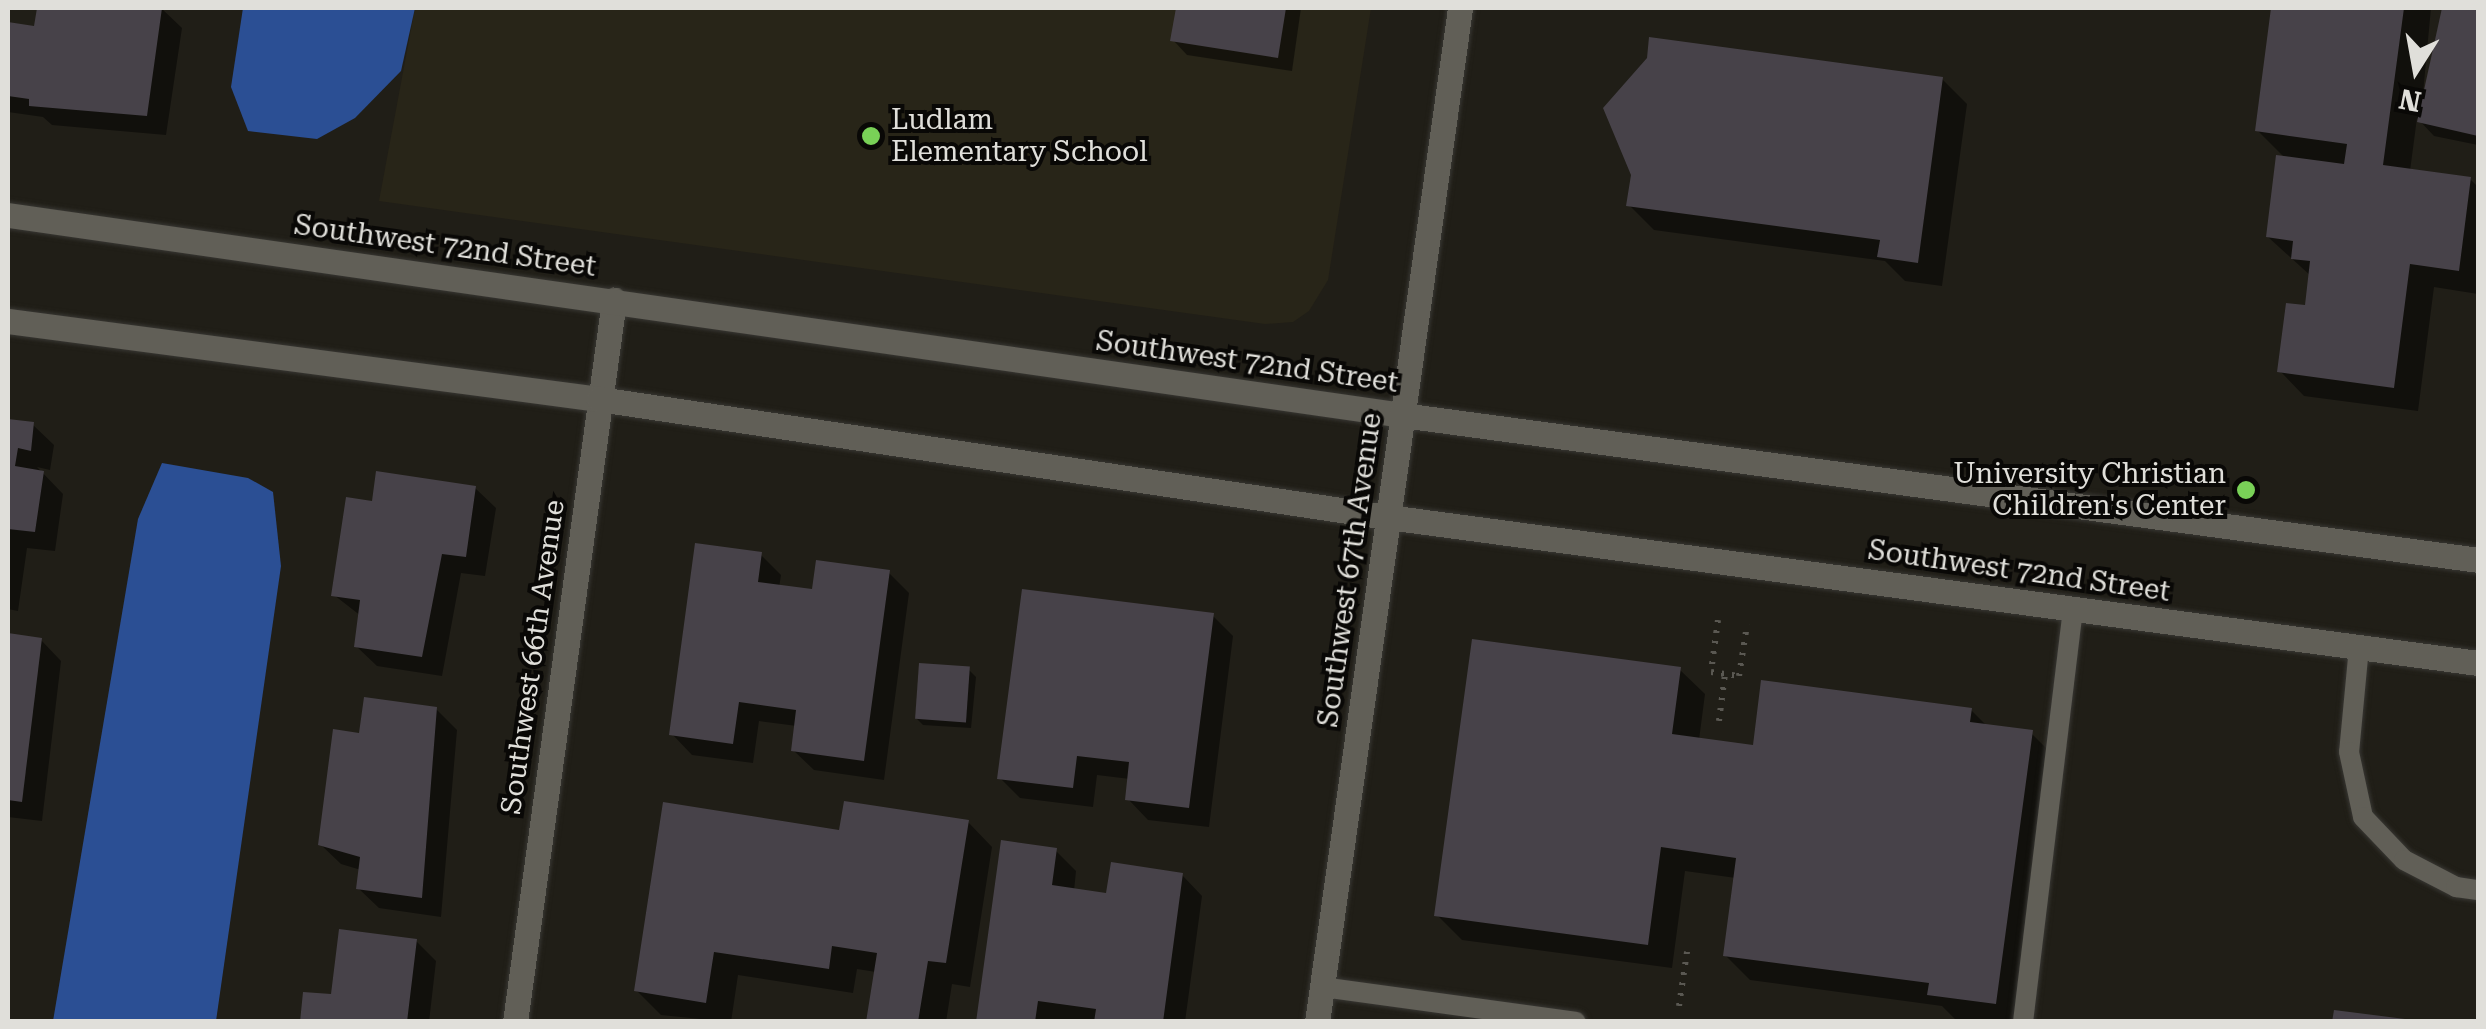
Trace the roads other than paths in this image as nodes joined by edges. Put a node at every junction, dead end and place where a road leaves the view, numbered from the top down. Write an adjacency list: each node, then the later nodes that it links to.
1 (1460, 8): 6 (main road, Southwest 67th Avenue)
2 (8, 216): 3 (main road, Southwest 72nd Street)
3 (614, 300): 5 (main road, Southwest 66th Avenue); 6 (main road, Southwest 72nd Street)
4 (8, 320): 5 (main road, Southwest 72nd Street)
5 (599, 399): 7 (main road, Southwest 72nd Street); 14 (main road, Southwest 66th Avenue)
6 (1402, 415): 7 (main road, Southwest 67th Avenue); 8 (main road, Southwest 72nd Street)
7 (1388, 517): 9 (main road, Southwest 72nd Street); 13 (main road, Southwest 67th Avenue)
8 (2478, 560)
9 (2073, 608): 10 (main road, Southwest 72nd Street); 17 (lane)
10 (2359, 646): 11 (main road, Southwest 72nd Street); 12 (lane)
11 (2478, 662)
12 (2478, 890)
13 (1322, 987): 15 (main road, Southwest 67th Avenue); 16 (lane)
14 (515, 1022)
15 (1317, 1022)
16 (1576, 1022)
17 (2023, 1022)

